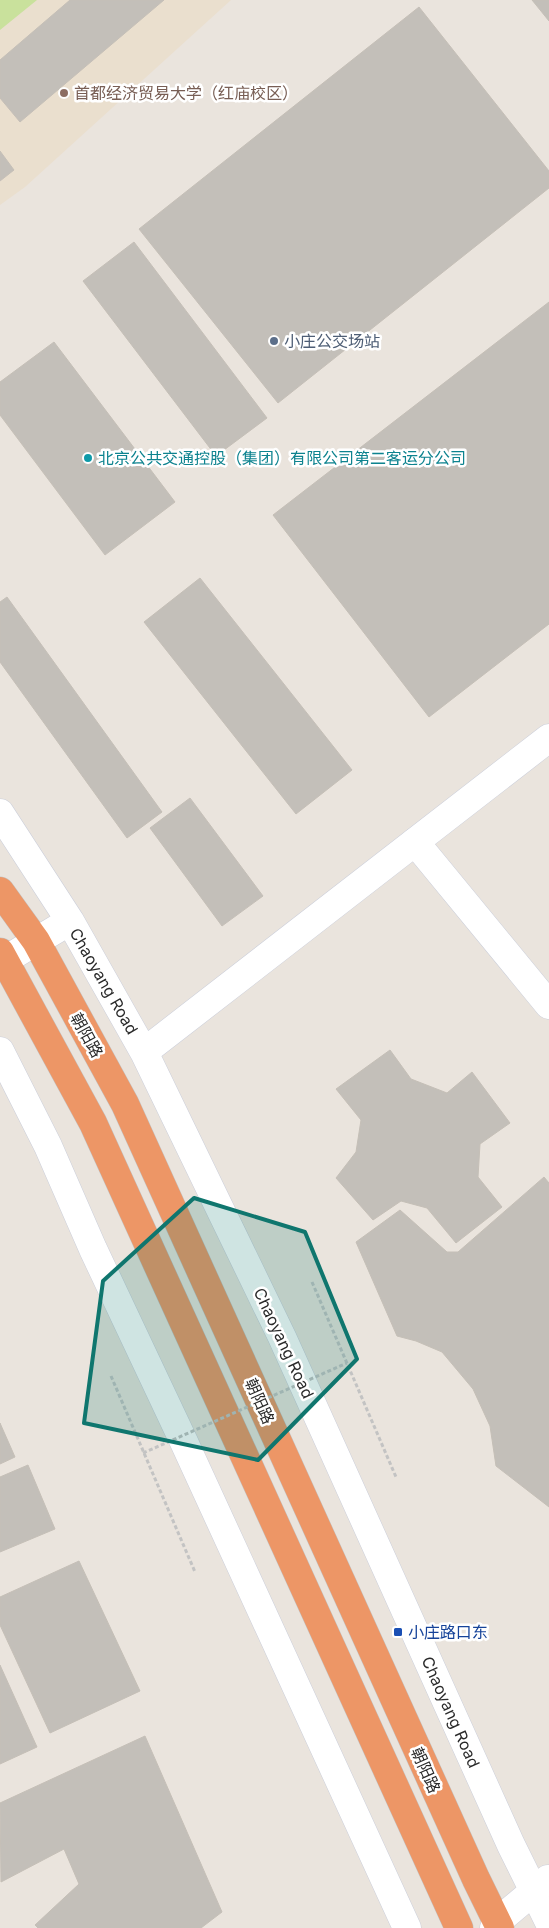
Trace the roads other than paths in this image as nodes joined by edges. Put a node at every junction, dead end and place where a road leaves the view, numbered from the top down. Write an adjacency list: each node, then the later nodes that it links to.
1 (549, 738): 3 (street)
2 (0, 813): 5 (street, Chaoyang Road)
3 (414, 842): 8 (street); 10 (street)
4 (0, 891): 6 (highway, 朝阳路)
5 (70, 920): 6 (street); 10 (street, Chaoyang Road)
6 (36, 942): 7 (street); 12 (highway, 朝阳路)
7 (2, 958): 14 (highway)
8 (549, 1005)
9 (0, 1051): 13 (street)
10 (144, 1052): 11 (street, Chaoyang Road)
11 (543, 1908): 12 (street)
12 (497, 1926)
13 (407, 1928)
14 (459, 1928)

